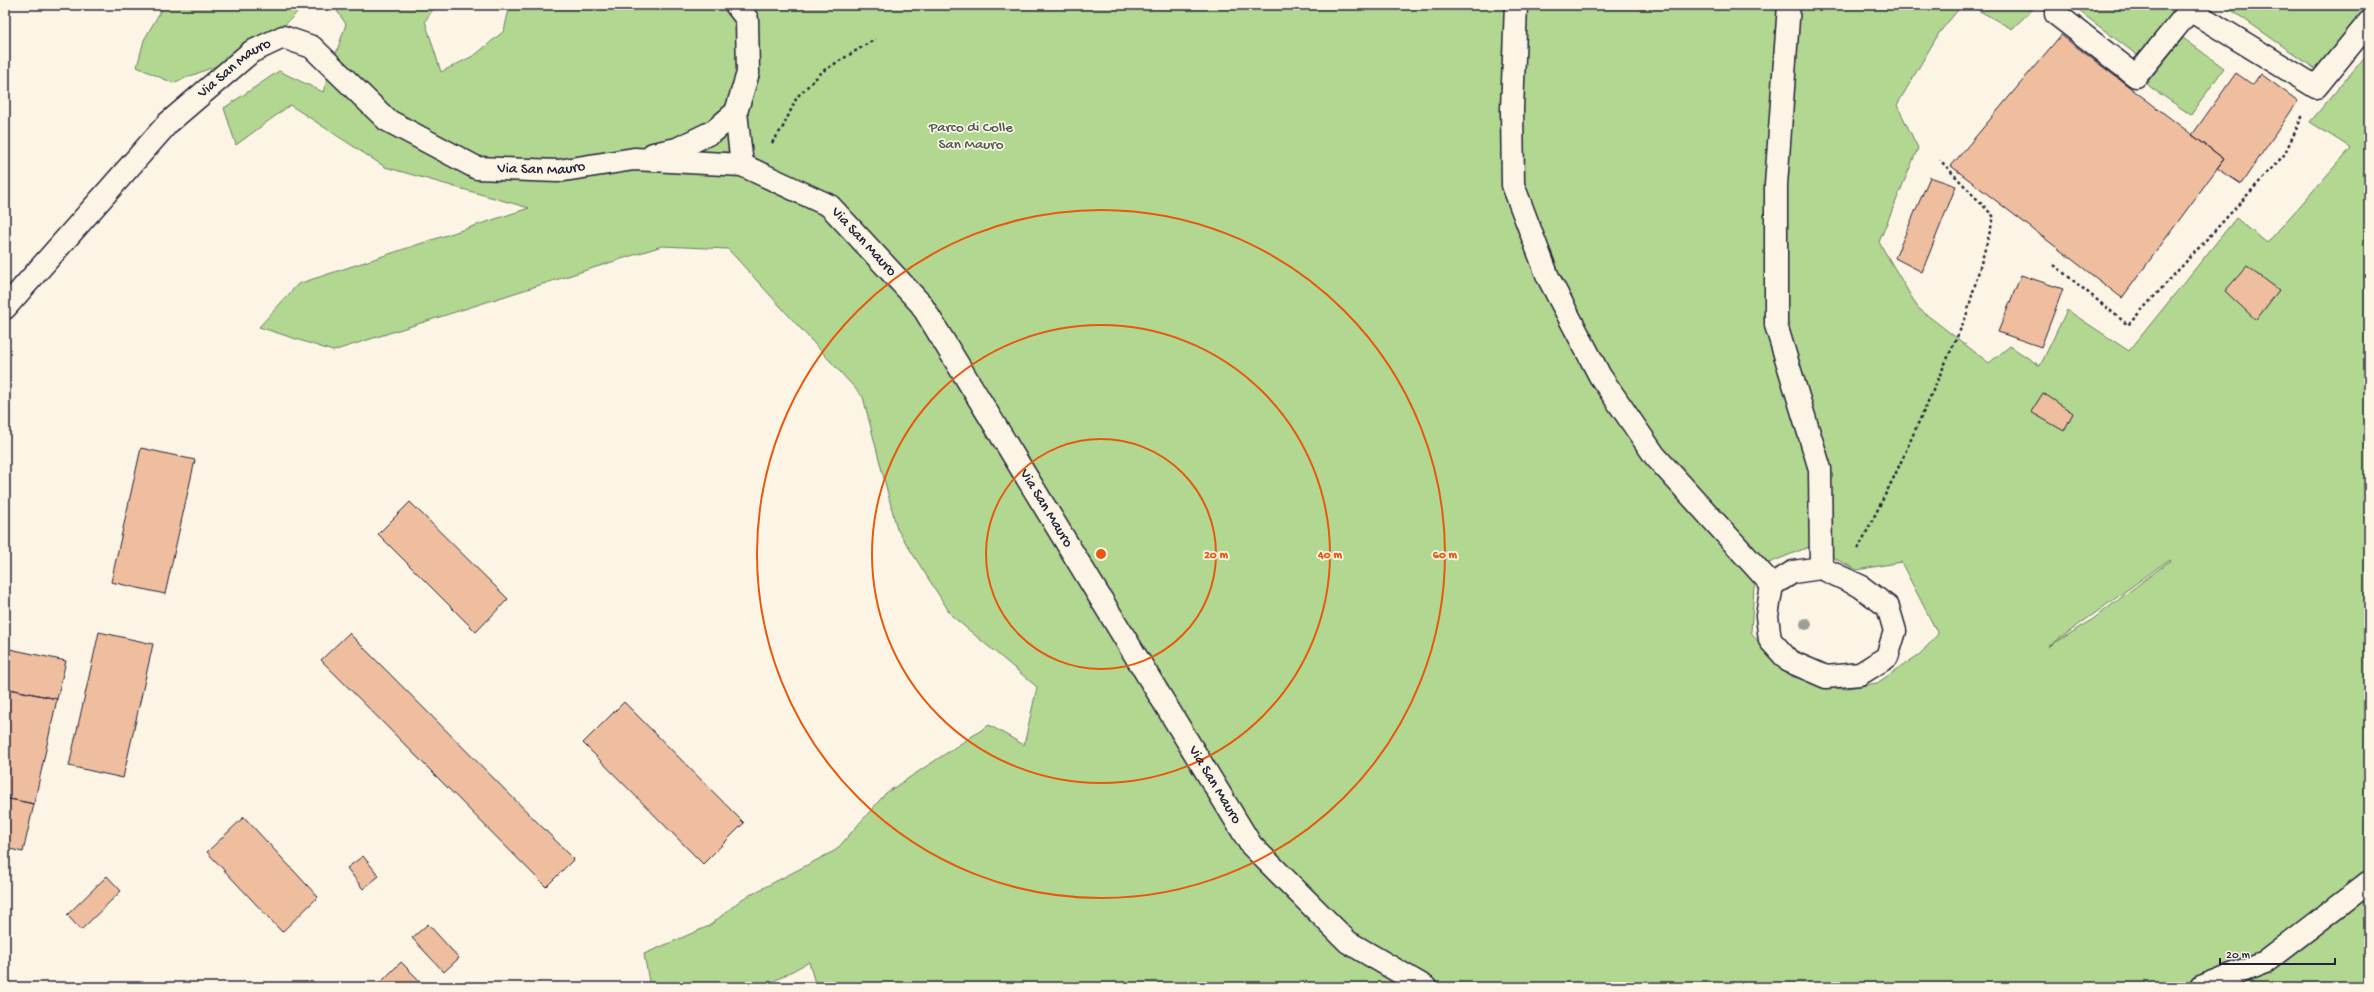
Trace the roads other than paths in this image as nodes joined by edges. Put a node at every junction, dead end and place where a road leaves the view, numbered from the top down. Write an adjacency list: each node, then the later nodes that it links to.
1 (736, 5): 7 (lane)
2 (1516, 5): 12 (lane)
3 (1789, 5): 11 (lane)
4 (2192, 7): 5 (lane); 6 (lane)
5 (2056, 14)
6 (2369, 22)
7 (736, 112): 8 (lane); 9 (lane)
8 (634, 159): 9 (lane, Via San Mauro); 10 (lane, Via San Mauro)
9 (748, 168): 14 (lane, Via San Mauro)
10 (5, 308)
11 (1821, 568): 12 (lane); 12 (lane)
12 (1772, 585)
13 (2369, 882): 15 (lane)
14 (1425, 987)
15 (2201, 987)

